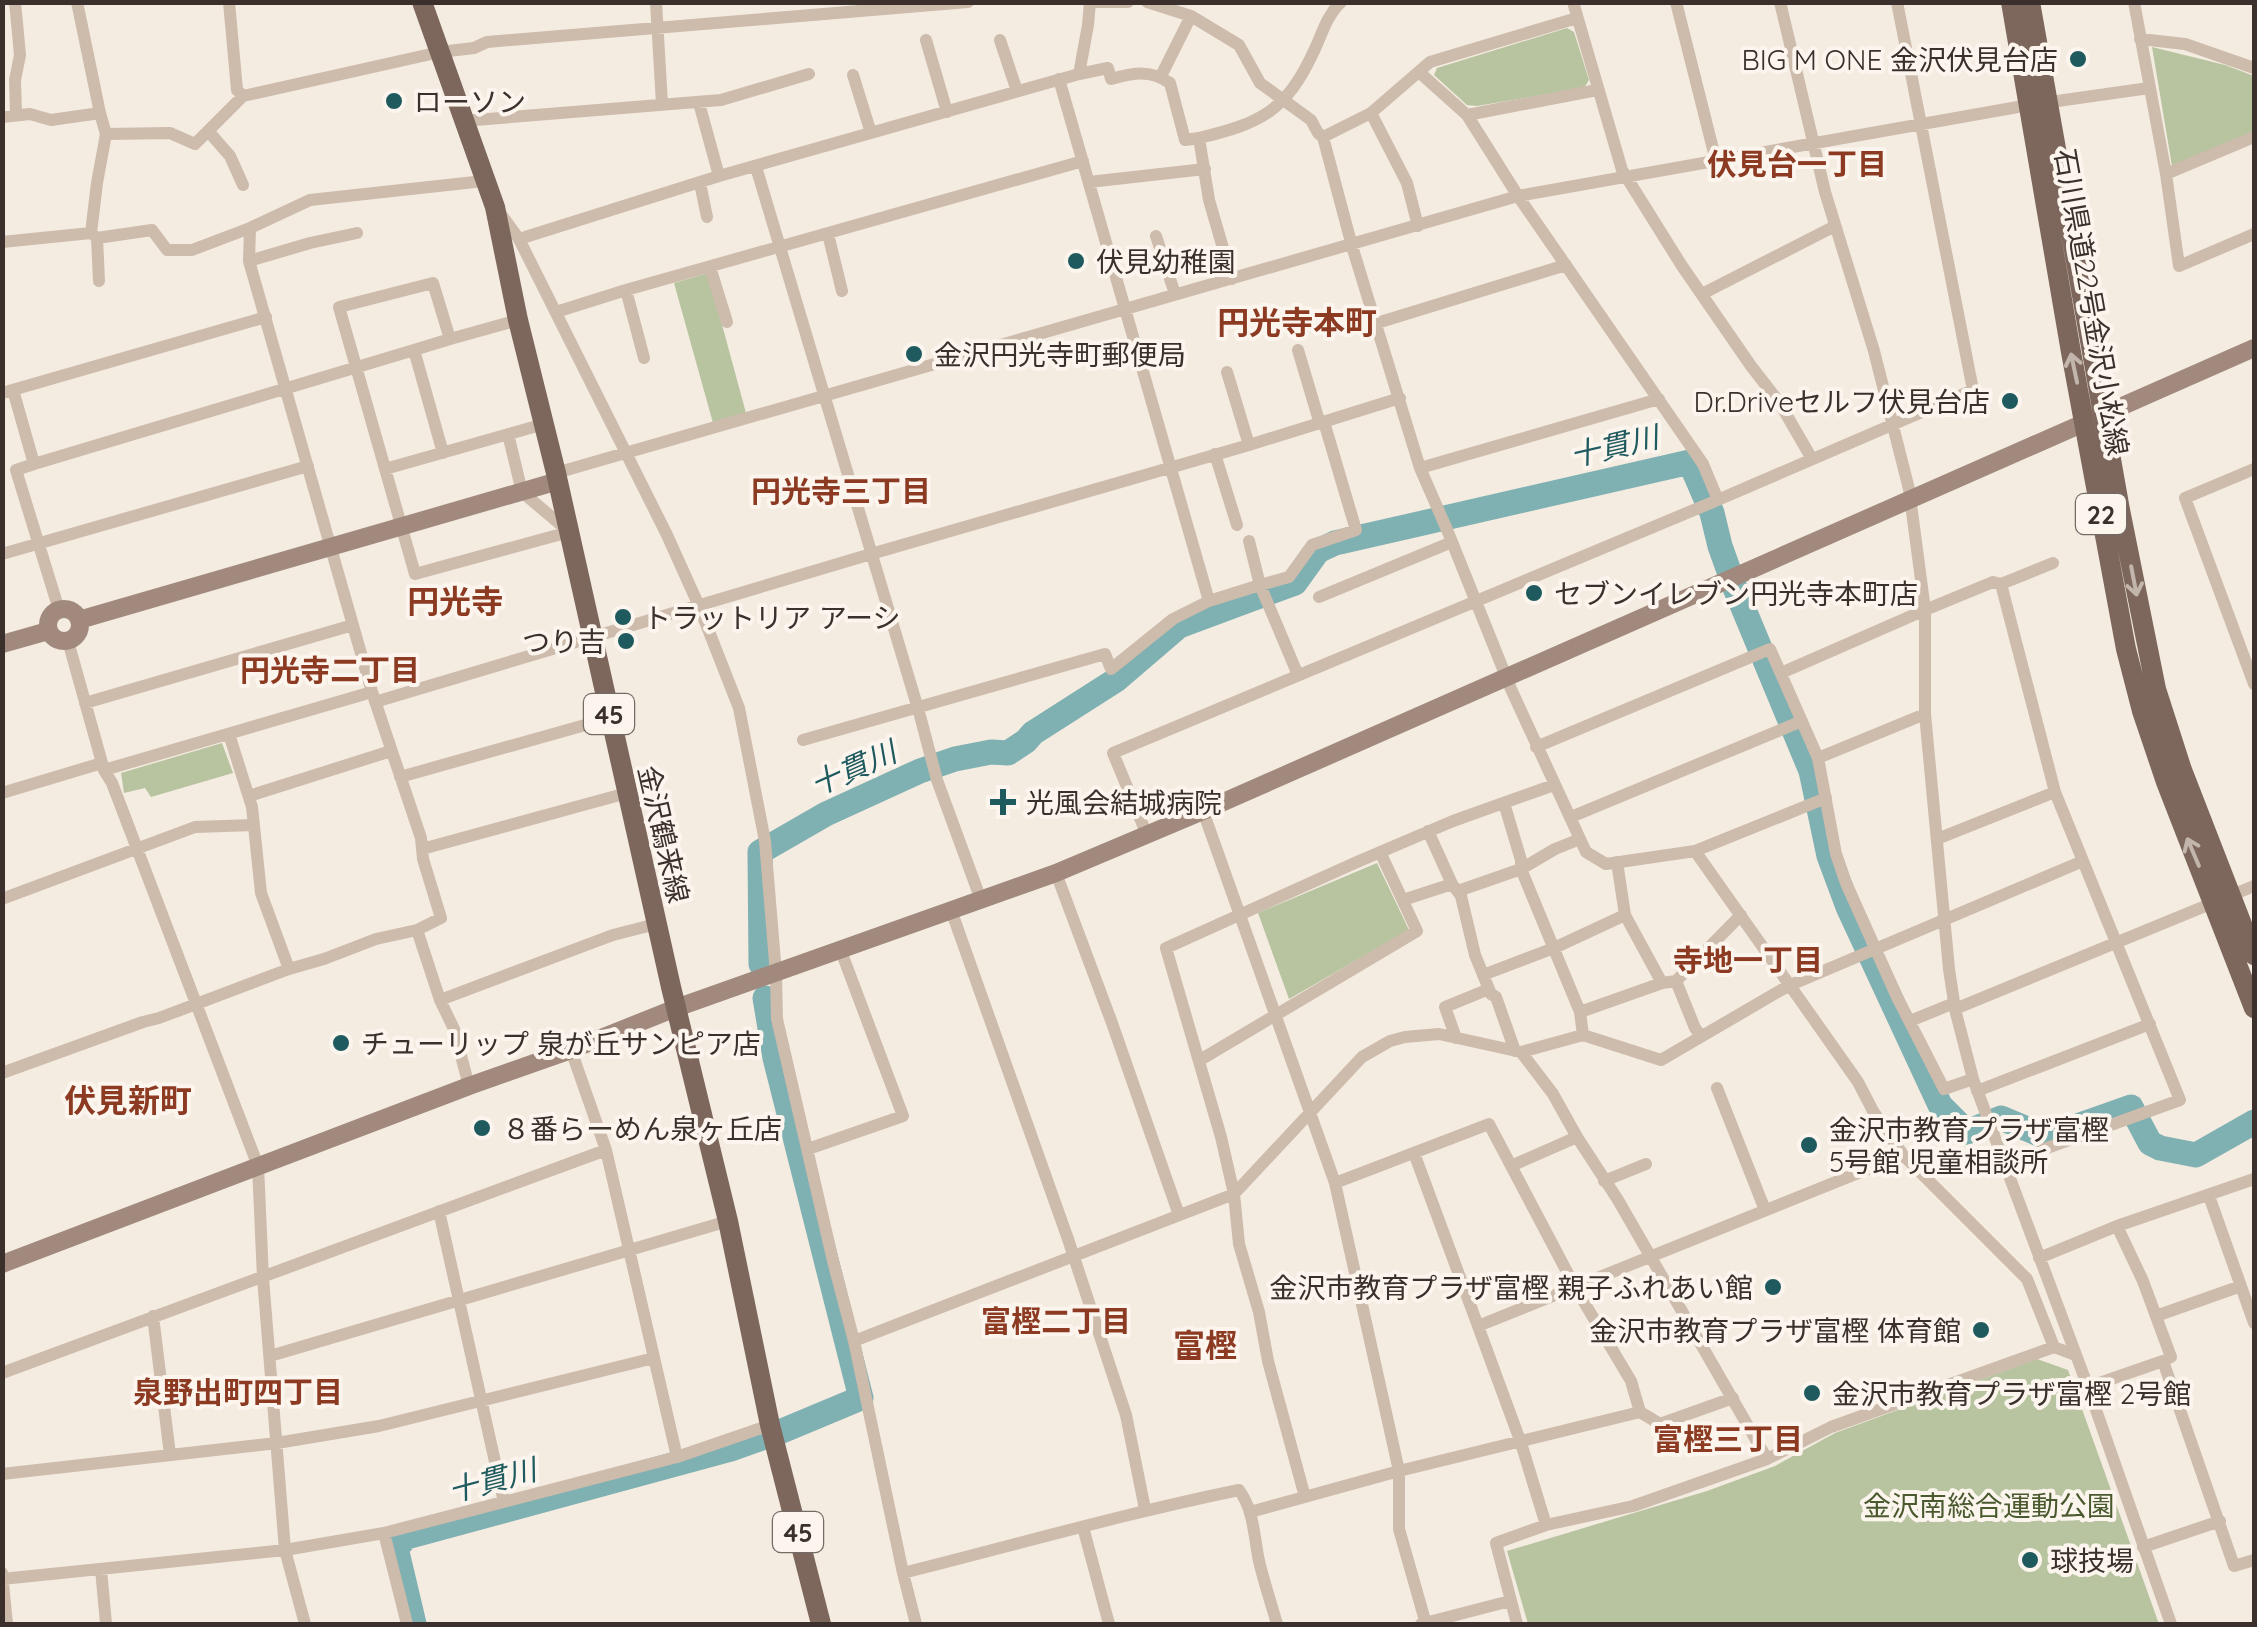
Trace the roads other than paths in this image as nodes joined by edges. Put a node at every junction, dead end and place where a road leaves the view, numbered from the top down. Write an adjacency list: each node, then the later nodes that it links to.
1 (16, 2): 32 (street)
2 (77, 2): 42 (street)
3 (229, 2): 36 (street)
4 (422, 2): 24 (main road, 金沢鶴来線 / 45)
5 (656, 2): 20 (street)
6 (968, 2): 20 (street)
7 (1092, 2): 8 (street); 28 (street)
8 (1128, 2)
9 (1147, 2): 18 (street)
10 (1341, 2): 37 (street)
11 (1573, 2): 19 (street)
12 (1676, 2): 56 (street)
13 (1780, 2): 54 (street)
14 (1897, 2): 47 (street)
15 (2011, 2): 40 (main road, 石川県道22号金沢小松線 / 22)
16 (2030, 2): 40 (main road, 石川県道22号金沢小松線 / 22)
17 (2134, 2): 21 (street)
18 (1191, 16): 30 (street); 37 (street)
19 (1577, 18): 26 (street); 34 (street)
20 (658, 27): 24 (street); 39 (street)
21 (2140, 39): 25 (street); 33 (street)
22 (926, 40): 41 (street)
23 (1000, 40): 35 (street)
24 (440, 52): 36 (street); 46 (main road, 金沢鶴来線 / 45)
25 (2254, 68)
26 (1419, 72): 43 (street); 44 (street)
27 (809, 74): 38 (street)
28 (1079, 74): 30 (street); 31 (street)
29 (852, 75): 49 (street)
30 (1160, 76): 53 (street)
31 (1059, 79): 35 (street); 55 (street)
32 (9, 80): 45 (street)
33 (2150, 88): 40 (street); 59 (street)
34 (1598, 90): 44 (street); 61 (street)
35 (1017, 91): 41 (street)
36 (242, 96): 48 (street)
37 (1284, 102): 51 (street); 53 (street)
38 (699, 103): 39 (street); 60 (street)
39 (662, 104): 46 (street)
40 (2039, 104): 47 (street); 108 (main road, 石川県道22号金沢小松線 / 22)
41 (948, 112): 49 (street)
42 (100, 113): 45 (street); 50 (street)
43 (1371, 113): 51 (street); 69 (street)
44 (1467, 115): 66 (street)
45 (9, 116)
46 (463, 121): 62 (main road, 金沢鶴来線 / 45)
47 (1921, 126): 54 (street); 111 (street)
48 (209, 132): 50 (street); 65 (street)
49 (871, 133): 57 (street)
50 (106, 134): 75 (street)
51 (1324, 137): 80 (street)
52 (2254, 137): 59 (street)
53 (1199, 138): 58 (street)
54 (1814, 144): 56 (street); 70 (street)
55 (1083, 160): 64 (street); 73 (street)
56 (1716, 161): 61 (street)
57 (756, 167): 60 (street); 79 (street)
58 (1205, 169): 64 (street); 84 (street)
59 (2166, 174): 74 (street)
60 (719, 176): 63 (street)
61 (1628, 177): 66 (street); 89 (street)
62 (484, 180): 67 (main road, 金沢鶴来線 / 45); 71 (street)
63 (700, 182): 68 (street); 77 (street)
64 (1089, 182): 90 (street)
65 (243, 186)
66 (1518, 196): 69 (street); 82 (street)
67 (495, 207): 77 (street); 93 (main road, 金沢鶴来線 / 45)
68 (708, 217)
69 (1418, 226): 80 (street)
70 (1835, 226): 89 (street); 111 (street)
71 (250, 228): 75 (street); 81 (street)
72 (357, 233): 81 (street)
73 (828, 234): 79 (street); 87 (street)
74 (2254, 234)
75 (94, 235): 78 (street); 85 (street)
76 (1156, 236): 88 (street)
77 (518, 238): 91 (street)
78 (2, 242)
79 (780, 246): 83 (street); 105 (street)
80 (1352, 246): 84 (street); 95 (street)
81 (249, 261): 92 (street)
82 (1566, 265): 95 (street); 107 (street)
83 (710, 267): 86 (street); 94 (street)
84 (1232, 279): 88 (street)
85 (99, 281)
86 (626, 290): 91 (street); 100 (street)
87 (842, 291)
88 (1175, 294): 90 (street)
89 (1702, 294): 117 (street)
90 (1126, 309): 105 (street); 120 (street)
91 (556, 312): 115 (street)
92 (266, 317): 103 (street); 104 (street)
93 (518, 320): 96 (street); 110 (main road, 金沢鶴来線 / 45)
94 (727, 322)
95 (1377, 323): 106 (street)
96 (450, 339): 98 (street); 101 (street)
97 (2254, 348): 108 (street)
98 (414, 350): 101 (street); 114 (street)
99 (1298, 350): 109 (street)
100 (644, 358)
101 (356, 368): 103 (street); 122 (street)
102 (1227, 372): 113 (street)
103 (286, 388): 118 (street); 119 (street)
104 (8, 391): 118 (street)
105 (823, 396): 115 (street); 137 (street)
106 (1400, 398): 109 (street); 121 (street)
107 (1659, 400): 121 (street); 128 (street)
108 (2095, 418): 127 (street); 197 (main road, 石川県道22号金沢小松線 / 22)
109 (1322, 423): 113 (street); 140 (street)
110 (544, 424): 112 (street); 125 (main road, 金沢鶴来線 / 45)
111 (1893, 425): 117 (street); 127 (street)
112 (508, 434): 114 (street); 126 (street)
113 (1249, 445): 116 (street)
114 (444, 452): 122 (street)
115 (626, 453): 125 (street); 144 (street)
116 (1216, 454): 120 (street); 130 (street)
117 (1812, 459): 128 (street)
118 (34, 464): 124 (street)
119 (308, 466): 134 (street); 135 (street)
120 (1170, 466): 137 (street); 142 (street)
121 (1420, 468): 133 (street)
122 (385, 469): 129 (street)
123 (2254, 470): 155 (street)
124 (9, 472): 134 (street)
125 (557, 477): 126 (street); 131 (main road, 金沢鶴来線 / 45)
126 (522, 492): 129 (street); 131 (street)
127 (1911, 499): 146 (street); 156 (street)
128 (1712, 503): 143 (street)
129 (401, 526): 131 (street); 135 (street)
130 (1236, 526)
131 (569, 532): 150 (main road, 金沢鶴来線 / 45)
132 (1249, 541): 140 (street)
133 (1452, 542): 141 (street); 143 (street)
134 (39, 543): 136 (street); 145 (street)
135 (332, 546): 147 (street); 148 (street)
136 (2, 554)
137 (871, 554): 144 (street); 159 (street)
138 (2052, 564): 139 (street)
139 (2000, 584): 146 (street); 172 (street)
140 (1263, 592): 142 (street); 154 (street)
141 (1319, 598)
142 (1209, 601): 159 (street)
143 (1474, 602): 154 (street); 156 (street)
144 (699, 606): 150 (street); 211 (street)
145 (59, 610): 147 (street); 149 (street)
146 (1925, 610): 153 (street); 160 (street)
147 (80, 620): 151 (street)
148 (353, 625): 157 (street); 158 (street)
149 (48, 631): 151 (street); 152 (street)
150 (592, 638): 157 (street); 161 (main road, 金沢鶴来線 / 45)
151 (68, 641): 158 (street)
152 (2, 644)
153 (1781, 673): 162 (street); 165 (street)
154 (1298, 675): 181 (street)
155 (2253, 676)
156 (1506, 678): 165 (street); 177 (street)
157 (374, 697): 163 (street); 166 (street)
158 (85, 704): 168 (street)
159 (918, 708): 164 (street); 195 (street)
160 (1925, 714): 167 (street); 182 (street)
161 (610, 718): 169 (street); 171 (main road, 金沢鶴来線 / 45)
162 (1796, 723): 167 (street); 178 (street)
163 (229, 734): 168 (street); 174 (street)
164 (802, 740)
165 (1536, 748): 170 (street)
166 (391, 751): 169 (street); 174 (street)
167 (1818, 758): 175 (street)
168 (103, 766): 173 (street); 184 (street)
169 (400, 777): 185 (street)
170 (1554, 785): 176 (street); 178 (street)
171 (627, 792): 185 (street); 203 (main road, 金沢鶴来線 / 45)
172 (2055, 792): 182 (street); 188 (street)
173 (2, 793)
174 (249, 796): 179 (street)
175 (1820, 801): 186 (street); 208 (street)
176 (1504, 803): 180 (street); 190 (street)
177 (1204, 811): 181 (street); 199 (street)
178 (1570, 818): 183 (street)
179 (254, 825): 184 (street); 210 (street)
180 (1428, 832): 187 (street); 193 (street)
181 (1147, 835): 191 (street)
182 (1938, 838): 202 (street)
183 (1580, 839): 189 (street); 190 (street)
184 (137, 848): 194 (street); 217 (street)
185 (422, 849): 204 (street)
186 (1695, 851): 189 (street); 201 (street)
187 (1380, 852): 196 (street); 199 (street)
188 (2083, 861): 202 (street); 205 (street)
189 (1617, 862): 200 (street)
190 (1521, 869): 193 (street); 206 (street)
191 (1056, 873): 195 (street); 252 (street)
192 (2254, 886): 197 (street)
193 (1455, 888): 196 (street); 212 (street)
194 (2, 899)
195 (981, 900): 198 (street)
196 (1403, 900): 222 (street)
197 (2222, 900): 205 (street); 209 (main road, 石川県道22号金沢小松線 / 22); 220 (main road, 石川県道22号金沢小松線 / 22)
198 (951, 910): 207 (street); 256 (street)
199 (1241, 914): 222 (street); 230 (street)
200 (1625, 915): 206 (street); 213 (street)
201 (1741, 915): 213 (street); 214 (street)
202 (1944, 920): 208 (street); 218 (street)
203 (656, 924): 216 (street); 219 (main road, 金沢鶴来線 / 45)
204 (417, 930): 210 (street); 216 (street)
205 (2116, 944): 218 (street); 224 (street)
206 (1554, 948): 212 (street); 221 (street)
207 (841, 951): 211 (street); 237 (street)
208 (1872, 951): 214 (street); 223 (street)
209 (2254, 955)
210 (288, 969): 217 (street)
211 (776, 974): 219 (street); 237 (street)
212 (1483, 975): 215 (street)
213 (1669, 982): 221 (street); 226 (street)
214 (1788, 986): 226 (street); 240 (street)
215 (1489, 989): 227 (street); 229 (street)
216 (440, 1000): 233 (street)
217 (196, 1004): 231 (street); 243 (street)
218 (1954, 1006): 223 (street); 232 (street)
219 (676, 1008): 228 (street); 253 (main road, 金沢鶴来線 / 45)
220 (2254, 1008)
221 (1580, 1012): 225 (street)
222 (1276, 1014): 230 (street); 235 (street)
223 (1910, 1021): 232 (street)
224 (2150, 1024): 232 (street); 241 (street)
225 (1584, 1035): 226 (street); 229 (street)
226 (1701, 1036)
227 (1456, 1038): 229 (street); 235 (street)
228 (571, 1050): 233 (street); 238 (street)
229 (1518, 1052): 236 (street)
230 (1200, 1060): 248 (street)
231 (2, 1074)
232 (1975, 1085): 241 (street)
233 (469, 1086): 243 (street)
234 (1717, 1088): 250 (street)
235 (1311, 1113): 247 (street); 248 (street)
236 (1577, 1137): 244 (street); 246 (street)
237 (808, 1149): 270 (street)
238 (606, 1150): 251 (street); 255 (street)
239 (1414, 1153): 244 (street); 247 (street); 269 (street)
240 (1903, 1155): 250 (street); 262 (street)
241 (2005, 1163): 258 (street)
242 (1646, 1164): 246 (street)
243 (258, 1166): 259 (street); 261 (street)
244 (1511, 1166): 264 (street)
245 (2254, 1179): 249 (street)
246 (1604, 1180): 257 (street)
247 (1334, 1182): 287 (street)
248 (1234, 1194): 252 (street); 289 (street)
249 (2209, 1196): 254 (street); 263 (street)
250 (1765, 1210): 257 (street)
251 (439, 1211): 261 (street); 265 (street)
252 (1179, 1215): 256 (street)
253 (728, 1221): 255 (street); 281 (main road, 金沢鶴来線 / 45)
254 (2116, 1226): 258 (street); 267 (street)
255 (629, 1250): 265 (street); 274 (street)
256 (1073, 1256): 270 (street); 291 (street)
257 (1650, 1257): 264 (street); 278 (street)
258 (2039, 1258): 260 (street)
259 (2, 1264)
260 (2044, 1273): 262 (street); 272 (street)
261 (263, 1278): 266 (street); 273 (street)
262 (2027, 1279): 271 (street)
263 (2241, 1286): 267 (street); 268 (street)
264 (1575, 1287): 269 (street); 280 (street)
265 (459, 1300): 273 (street); 279 (street)
266 (154, 1316): 276 (street); 284 (street)
267 (2156, 1316): 275 (street)
268 (2254, 1324)
269 (1478, 1326): 282 (street)
270 (854, 1341): 301 (street)
271 (2054, 1347): 272 (street); 286 (street)
272 (2076, 1355): 277 (street)
273 (270, 1356): 283 (street)
274 (654, 1358): 279 (street); 285 (street)
275 (2163, 1361): 277 (street); 293 (street)
276 (2, 1373)
277 (2088, 1387): 297 (street)
278 (1733, 1398): 280 (street); 286 (street)
279 (481, 1400): 283 (street); 290 (street)
280 (1640, 1412): 282 (street)
281 (772, 1432): 285 (street); 308 (main road, 金沢鶴来線 / 45)
282 (1521, 1442): 287 (street); 294 (street)
283 (277, 1443): 284 (street); 298 (street)
284 (170, 1455): 288 (street)
285 (677, 1457): 290 (street)
286 (1767, 1459): 294 (street)
287 (1399, 1471): 289 (street); 312 (street)
288 (2, 1474)
289 (1304, 1496): 292 (street)
290 (504, 1502): 296 (street)
291 (1145, 1509): 292 (street); 295 (street)
292 (1250, 1512): 311 (street)
293 (2220, 1522): 297 (street); 299 (street)
294 (1546, 1526): 303 (street)
295 (1083, 1527): 301 (street); 310 (street)
296 (384, 1533): 298 (street); 307 (street)
297 (2143, 1547): 314 (street)
298 (285, 1550): 300 (street); 306 (street)
299 (2254, 1560)
300 (102, 1569): 302 (street); 305 (street)
301 (903, 1573): 309 (street)
302 (3, 1577): 304 (street)
303 (1510, 1601): 312 (street); 313 (street)
304 (6, 1624)
305 (106, 1624)
306 (306, 1624)
307 (407, 1624)
308 (821, 1624)
309 (916, 1624)
310 (1109, 1624)
311 (1277, 1624)
312 (1423, 1624)
313 (1517, 1624)
314 (2171, 1624)

